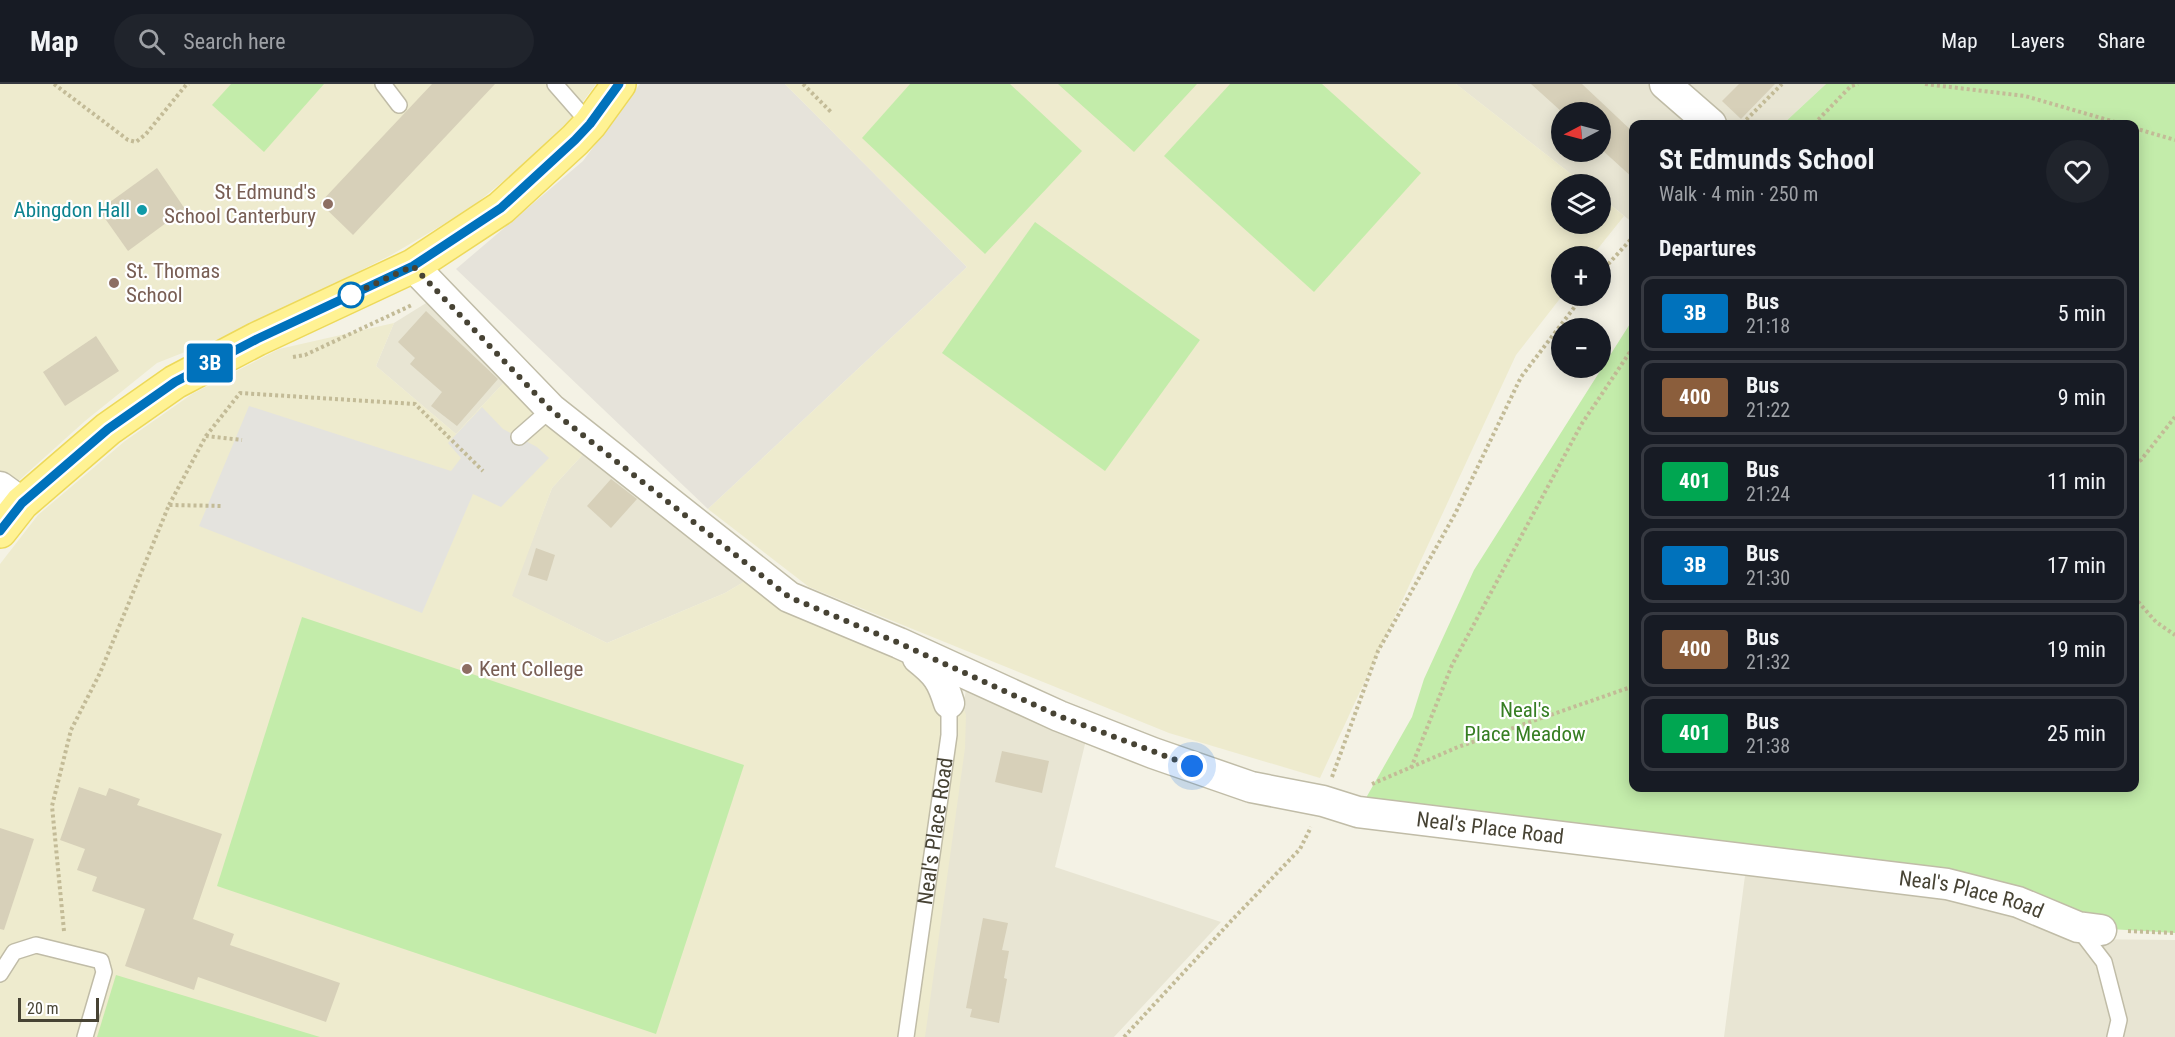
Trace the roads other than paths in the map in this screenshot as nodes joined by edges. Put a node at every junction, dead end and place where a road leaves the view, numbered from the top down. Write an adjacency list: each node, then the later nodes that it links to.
1 (383, 84): 5 (lane)
2 (555, 84): 7 (lane)
3 (619, 84): 7 (main road)
4 (1665, 84): 6 (street)
5 (399, 105)
6 (1706, 120)
7 (590, 124): 8 (main road)
8 (413, 266): 9 (street, Neal's Place Road); 11 (main road)
9 (551, 410): 10 (lane); 13 (street, Neal's Place Road)
10 (519, 437)
11 (11, 495): 12 (main road)
12 (0, 531)
13 (899, 643): 14 (street, Neal's Place Road); 15 (street, Neal's Place Road)
14 (949, 703): 18 (lane, Neal's Place Road)
15 (2089, 928): 19 (lane)
16 (0, 974): 17 (lane)
17 (85, 1037)
18 (906, 1037)
19 (2115, 1037)

